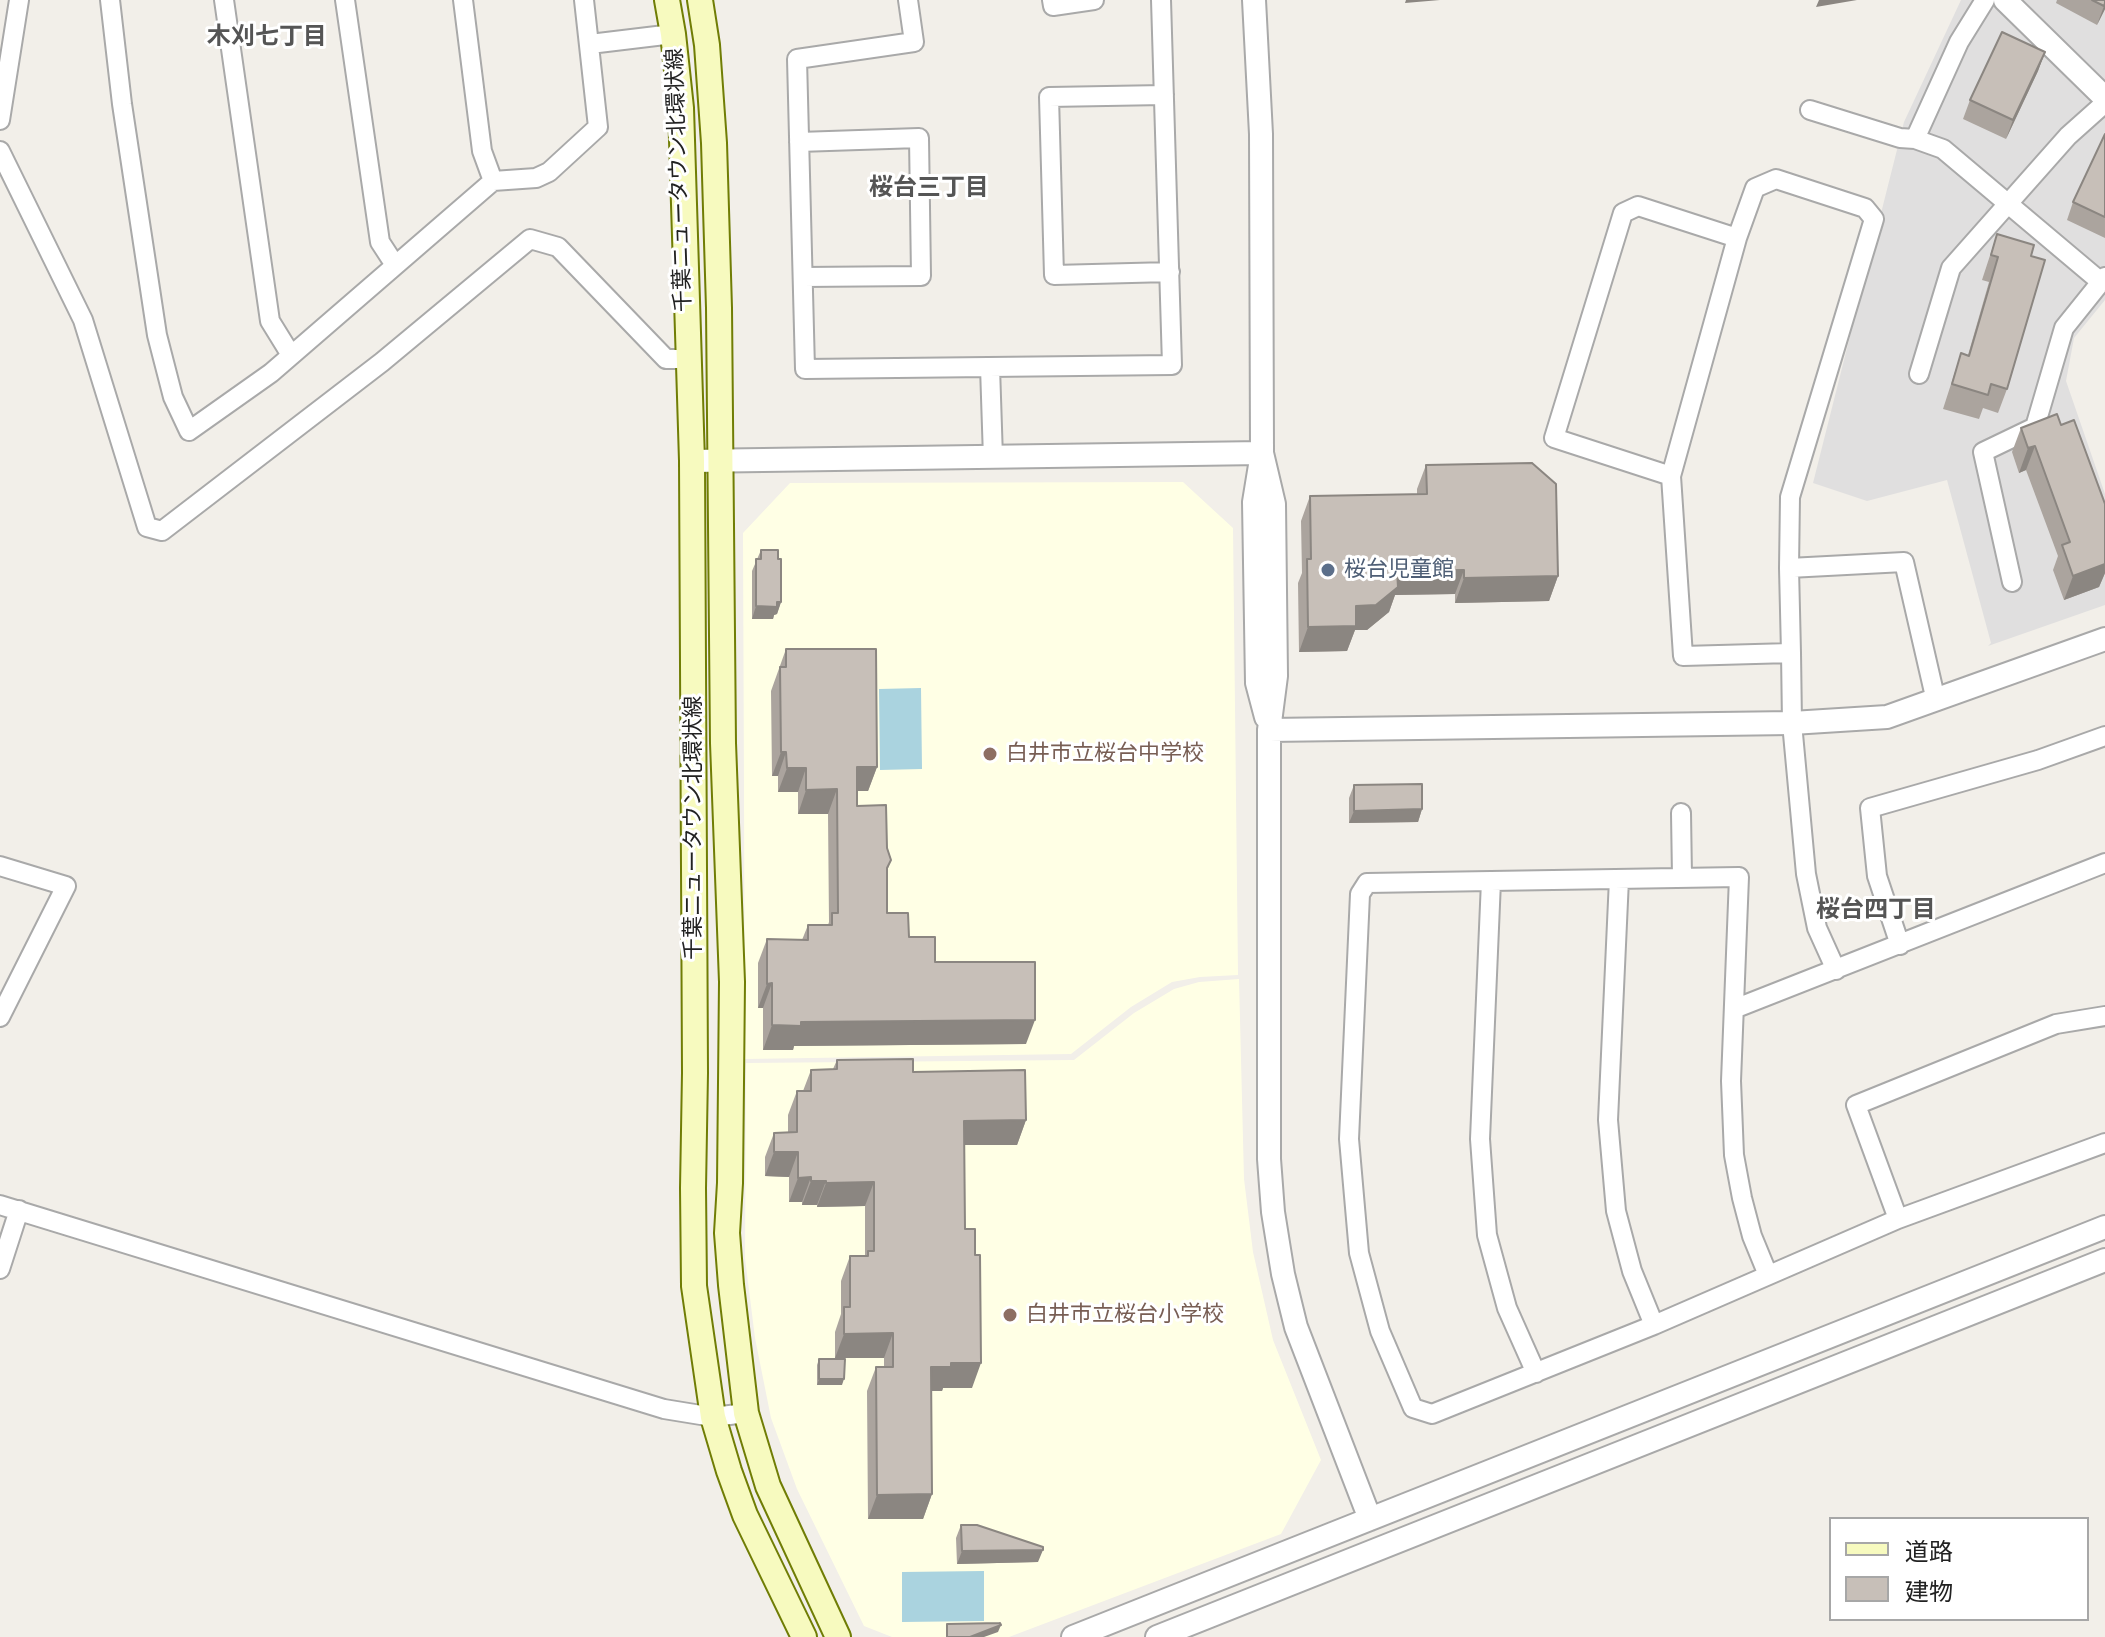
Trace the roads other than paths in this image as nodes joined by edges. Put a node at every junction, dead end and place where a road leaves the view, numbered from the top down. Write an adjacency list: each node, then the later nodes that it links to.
1 (19, 0): 20 (street)
2 (110, 0): 31 (street)
3 (224, 0): 31 (street)
4 (345, 0): 27 (street)
5 (463, 0): 24 (street)
6 (584, 0): 16 (street)
7 (667, 0): 15 (main road, 千葉ニュータウン北環状線)
8 (700, 0): 37 (main road, 千葉ニュータウン北環状線)
9 (908, 0): 22 (street)
10 (1052, 0): 11 (street)
11 (1094, 0)
12 (1161, 0): 17 (street)
13 (1254, 0): 35 (street)
14 (2002, 1): 18 (street); 21 (street)
15 (673, 34): 16 (street); 32 (main road, 千葉ニュータウン北環状線)
16 (590, 44): 24 (street)
17 (1164, 95): 28 (street); 28 (street)
18 (2105, 100): 25 (street)
19 (1810, 110): 21 (street)
20 (0, 120)
21 (1915, 139): 25 (street)
22 (799, 142): 29 (street); 29 (street)
23 (0, 151): 32 (street)
24 (493, 181): 27 (street)
25 (2008, 203): 30 (street); 34 (street)
26 (1737, 238): 39 (street); 39 (street); 40 (street)
27 (395, 265): 31 (street)
28 (1170, 272): 33 (street)
29 (803, 277): 33 (street)
30 (2103, 280): 41 (street)
31 (291, 355)
32 (687, 359): 38 (main road, 千葉ニュータウン北環状線)
33 (990, 367): 36 (street)
34 (1919, 374)
35 (1262, 453): 36 (street); 46 (street)
36 (993, 458): 37 (street)
37 (722, 460): 38 (street); 69 (main road, 千葉ニュータウン北環状線)
38 (692, 461): 70 (main road, 千葉ニュータウン北環状線)
39 (1671, 476): 43 (street)
40 (1789, 568): 43 (street); 44 (street)
41 (2012, 582)
42 (2105, 639): 44 (street)
43 (1791, 653): 45 (street)
44 (1936, 701): 45 (street)
45 (1792, 723): 46 (street); 55 (street)
46 (1269, 730): 71 (street)
47 (2105, 736): 54 (street)
48 (1681, 813): 51 (street)
49 (2105, 863): 54 (street)
50 (0, 866): 56 (street)
51 (1682, 877): 52 (street); 57 (street)
52 (1619, 879): 53 (street); 67 (street)
53 (1491, 881): 68 (street); 68 (street)
54 (1900, 945): 55 (street)
55 (1836, 970): 57 (street)
56 (2, 1006)
57 (1734, 1009): 66 (street)
58 (2105, 1016): 62 (street)
59 (2105, 1143): 62 (street)
60 (0, 1205): 61 (street)
61 (19, 1210): 65 (street); 70 (street)
62 (1898, 1219): 66 (street)
63 (2105, 1227): 71 (street)
64 (2105, 1260): 75 (street)
65 (0, 1269)
66 (1768, 1275): 67 (street)
67 (1654, 1325): 68 (street)
68 (1536, 1373)
69 (746, 1413): 70 (street); 73 (main road, 千葉ニュータウン北環状線)
70 (713, 1417): 72 (main road, 千葉ニュータウン北環状線)
71 (1370, 1519): 74 (street)
72 (804, 1637)
73 (838, 1637)
74 (1073, 1637)
75 (1157, 1637)

